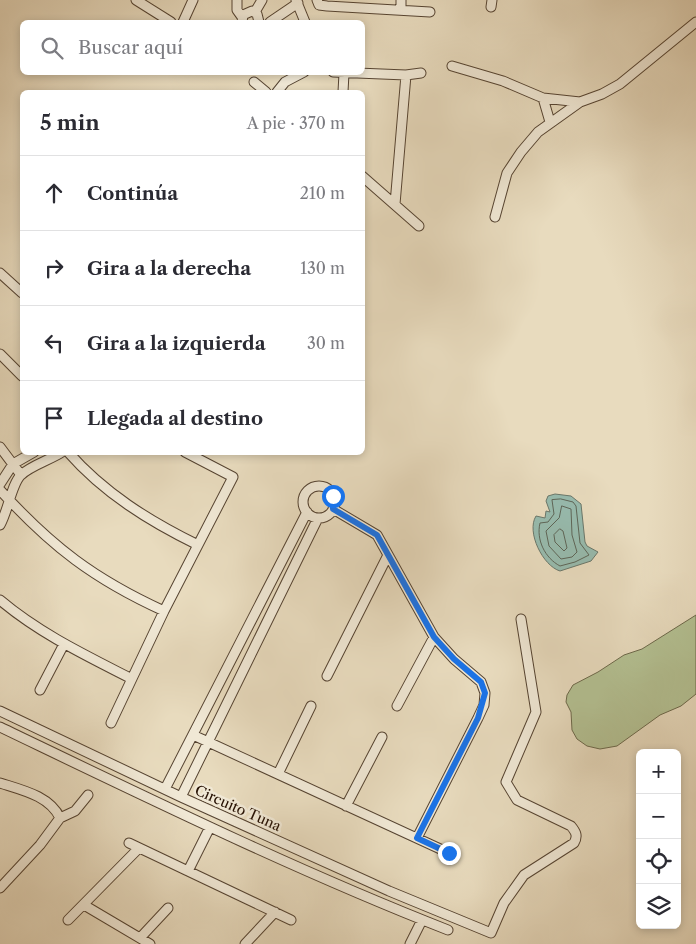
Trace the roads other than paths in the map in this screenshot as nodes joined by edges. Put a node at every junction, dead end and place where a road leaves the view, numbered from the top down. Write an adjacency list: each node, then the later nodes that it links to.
1 (136, 0): 11 (street)
2 (193, 0): 12 (street)
3 (237, 0): 13 (street)
4 (262, 0): 9 (street)
5 (316, 0): 8 (street)
6 (401, 0): 8 (street)
7 (297, 2): 15 (street); 16 (street)
8 (401, 10): 10 (street)
9 (255, 12): 13 (street); 14 (street)
10 (430, 12)
11 (167, 20)
12 (184, 20)
13 (242, 20)
14 (259, 20)
15 (273, 20)
16 (304, 20)
17 (696, 22): 29 (street)
18 (452, 66): 28 (street)
19 (421, 73): 23 (street)
20 (365, 74): 23 (street)
21 (298, 75): 26 (street)
22 (344, 75): 27 (street)
23 (406, 75): 32 (street)
24 (254, 82): 25 (street)
25 (264, 90)
26 (278, 90)
27 (343, 90)
28 (543, 98): 29 (street); 30 (street)
29 (580, 102): 30 (street)
30 (550, 122): 33 (street)
31 (365, 179): 32 (street)
32 (395, 204): 34 (street)
33 (495, 217)
34 (420, 226)
35 (0, 273): 36 (street)
36 (20, 291)
37 (0, 354): 38 (street)
38 (20, 374)
39 (0, 447): 44 (street)
40 (29, 455): 44 (street)
41 (57, 455): 45 (street)
42 (71, 455): 53 (street)
43 (191, 455): 53 (street)
44 (13, 464): 45 (street); 46 (street)
45 (21, 475): 48 (street)
46 (0, 484)
47 (0, 490): 48 (street)
48 (11, 502): 52 (street); 56 (street)
49 (333, 509): 50 (street); 51 (street); 54 (street)
50 (307, 512): 51 (street); 58 (street)
51 (318, 518): 61 (street)
52 (0, 524)
53 (198, 545): 56 (street)
54 (388, 555): 59 (street); 62 (street)
55 (0, 600): 60 (street)
56 (164, 612): 63 (street)
57 (521, 619): 89 (street, Circuito Tuna)
58 (242, 637): 61 (street); 70 (street)
59 (434, 637): 66 (street); 83 (street)
60 (64, 644): 63 (street); 64 (street)
61 (256, 645): 72 (street)
62 (327, 676)
63 (130, 678): 68 (street)
64 (40, 690)
65 (311, 706): 75 (street)
66 (397, 706)
67 (0, 711): 77 (street, Circuito Tuna)
68 (111, 723)
69 (0, 727): 82 (street, Circuito Tuna)
70 (192, 735): 72 (street); 73 (street)
71 (382, 737): 80 (street)
72 (207, 742): 74 (street); 75 (street)
73 (179, 762): 74 (street); 77 (street)
74 (194, 770): 79 (street)
75 (278, 774): 80 (street)
76 (0, 783): 81 (street)
77 (165, 789): 79 (street, Circuito Tuna)
78 (88, 795): 81 (street)
79 (181, 797): 89 (street, Circuito Tuna)
80 (346, 806): 83 (street)
81 (60, 818): 88 (street)
82 (210, 827): 87 (street); 91 (street, Circuito Tuna)
83 (417, 838): 86 (street)
84 (129, 843): 85 (street)
85 (139, 848): 87 (street); 90 (street)
86 (449, 853)
87 (188, 871): 93 (street)
88 (0, 888)
89 (389, 891): 91 (street)
90 (84, 904): 94 (street); 98 (street)
91 (383, 904): 96 (street, Circuito Tuna)
92 (168, 908): 98 (street)
93 (275, 912): 95 (street); 100 (street)
94 (68, 920)
95 (291, 920)
96 (422, 920): 97 (street, Circuito Tuna); 101 (street)
97 (448, 930)
98 (140, 938): 99 (street)
99 (150, 944)
100 (245, 944)
101 (410, 944)

